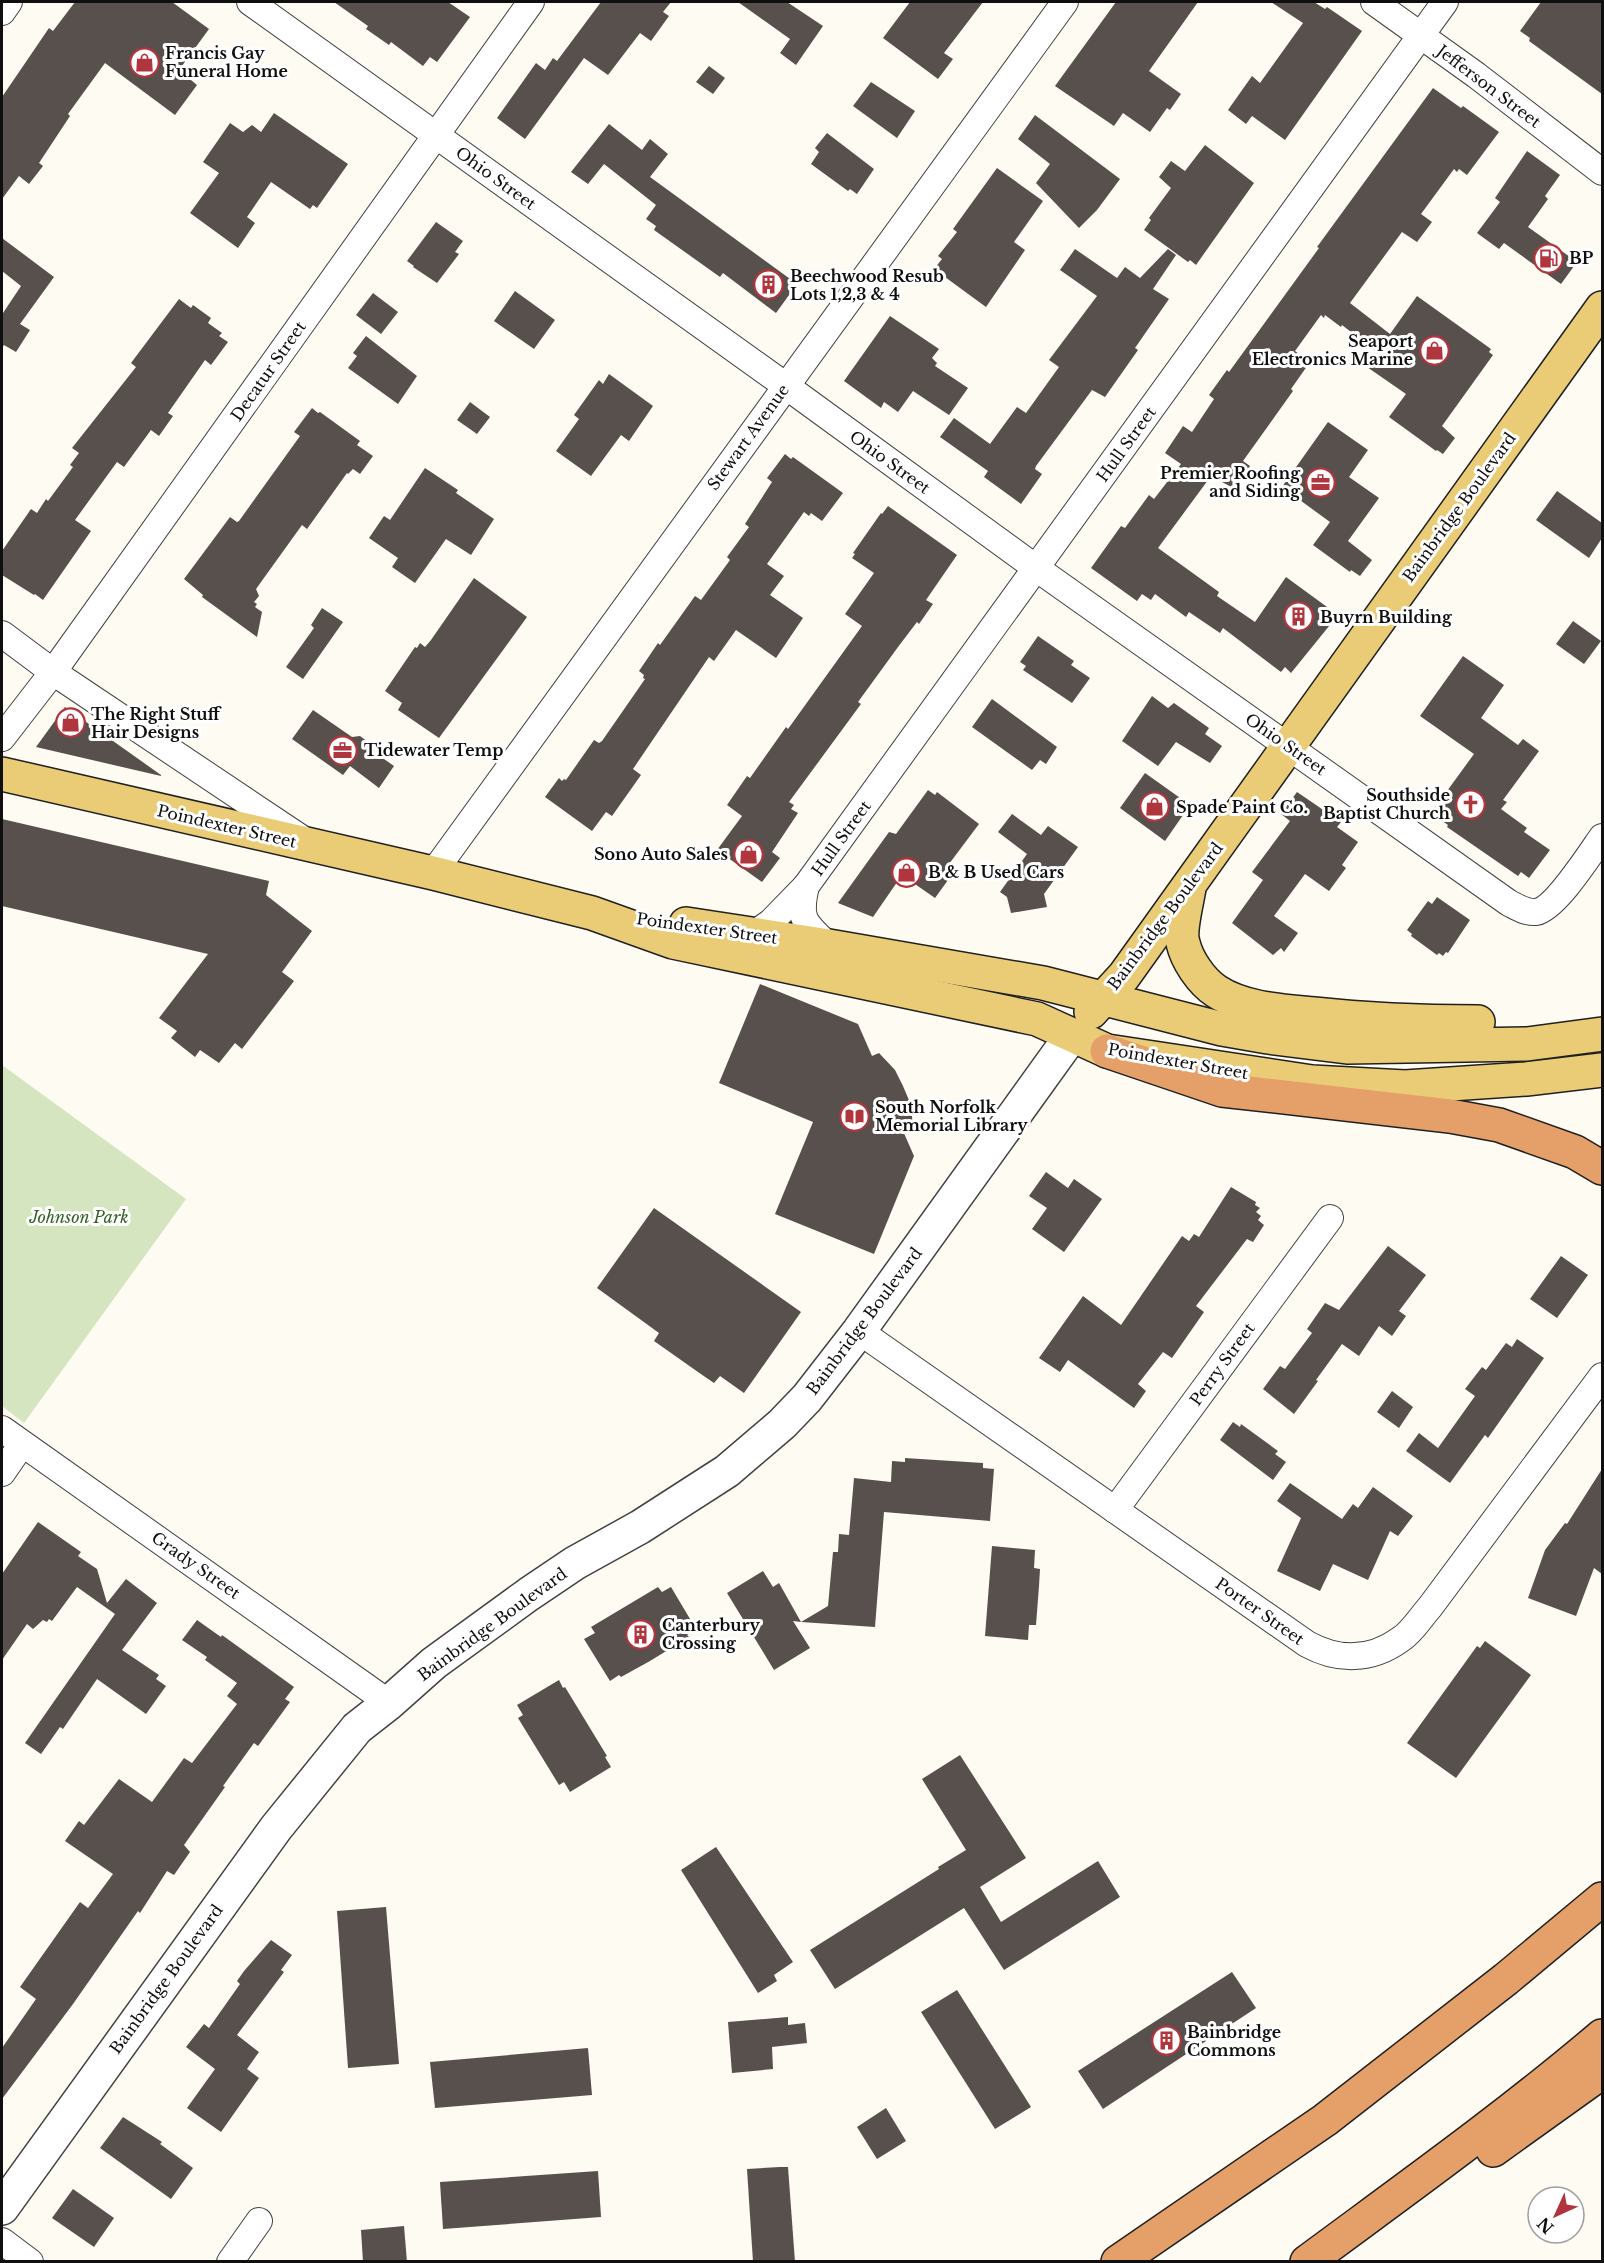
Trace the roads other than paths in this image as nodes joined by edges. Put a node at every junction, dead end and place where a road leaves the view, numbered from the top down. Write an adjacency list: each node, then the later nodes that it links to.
1 (9, 2): 7 (street)
2 (250, 2): 9 (street, Ohio Street)
3 (531, 2): 9 (street, Decatur Street)
4 (1065, 2): 12 (street, Stewart Avenue)
5 (1374, 2): 8 (street, Jefferson Street)
6 (1445, 2): 8 (street, Hull Street)
7 (2, 12)
8 (1421, 35): 10 (street, Jefferson Street); 13 (street, Hull Street)
9 (436, 134): 12 (street, Ohio Street); 15 (street, Decatur Street)
10 (1602, 172)
11 (1602, 308): 17 (main road, Bainbridge Boulevard)
12 (786, 386): 13 (street, Ohio Street); 21 (street, Stewart Avenue)
13 (1036, 568): 17 (street, Ohio Street); 23 (street, Hull Street)
14 (2, 634): 15 (street)
15 (53, 672): 16 (street, Decatur Street); 20 (street)
16 (2, 738)
17 (1288, 746): 19 (street, Ohio Street); 22 (main road, Bainbridge Boulevard)
18 (2, 774): 20 (main road, Poindexter Street)
19 (1602, 837)
20 (314, 847): 21 (main road, Poindexter Street)
21 (433, 873): 24 (main road, Poindexter Street)
22 (1189, 885): 27 (main road, Bainbridge Boulevard); 28 (main road)
23 (806, 886): 25 (street, Hull Street); 26 (street, Hull Street)
24 (592, 913): 25 (main road, Poindexter Street); 29 (main road, Poindexter Street)
25 (754, 934): 26 (main road, Poindexter Street)
26 (829, 946): 27 (main road, Poindexter Street)
27 (1103, 998): 28 (main road, Poindexter Street); 29 (main road, Bainbridge Boulevard)
28 (1602, 1032)
29 (1072, 1035): 30 (main road, Poindexter Street); 34 (street, Bainbridge Boulevard)
30 (1107, 1051): 31 (main road, Poindexter Street); 32 (highway)
31 (1602, 1070)
32 (1602, 1168)
33 (1330, 1218): 39 (street, Perry Street)
34 (859, 1331): 39 (street, Porter Street); 40 (street, Bainbridge Boulevard)
35 (1602, 1376): 39 (street, Porter Street)
36 (2, 1429): 37 (street, Grady Street)
37 (22, 1444): 38 (street); 40 (street, Grady Street)
38 (2, 1473)
39 (1115, 1510)
40 (389, 1703): 46 (street, Bainbridge Boulevard)
41 (1602, 1876): 43 (highway)
42 (1602, 1899): 43 (highway)
43 (1506, 1979): 51 (highway)
44 (1602, 2036): 52 (highway)
45 (1602, 2072): 52 (highway)
46 (2, 2208)
47 (259, 2221): 50 (street)
48 (2, 2241): 49 (street)
49 (30, 2262)
50 (230, 2262)
51 (1118, 2262)
52 (1308, 2262)

